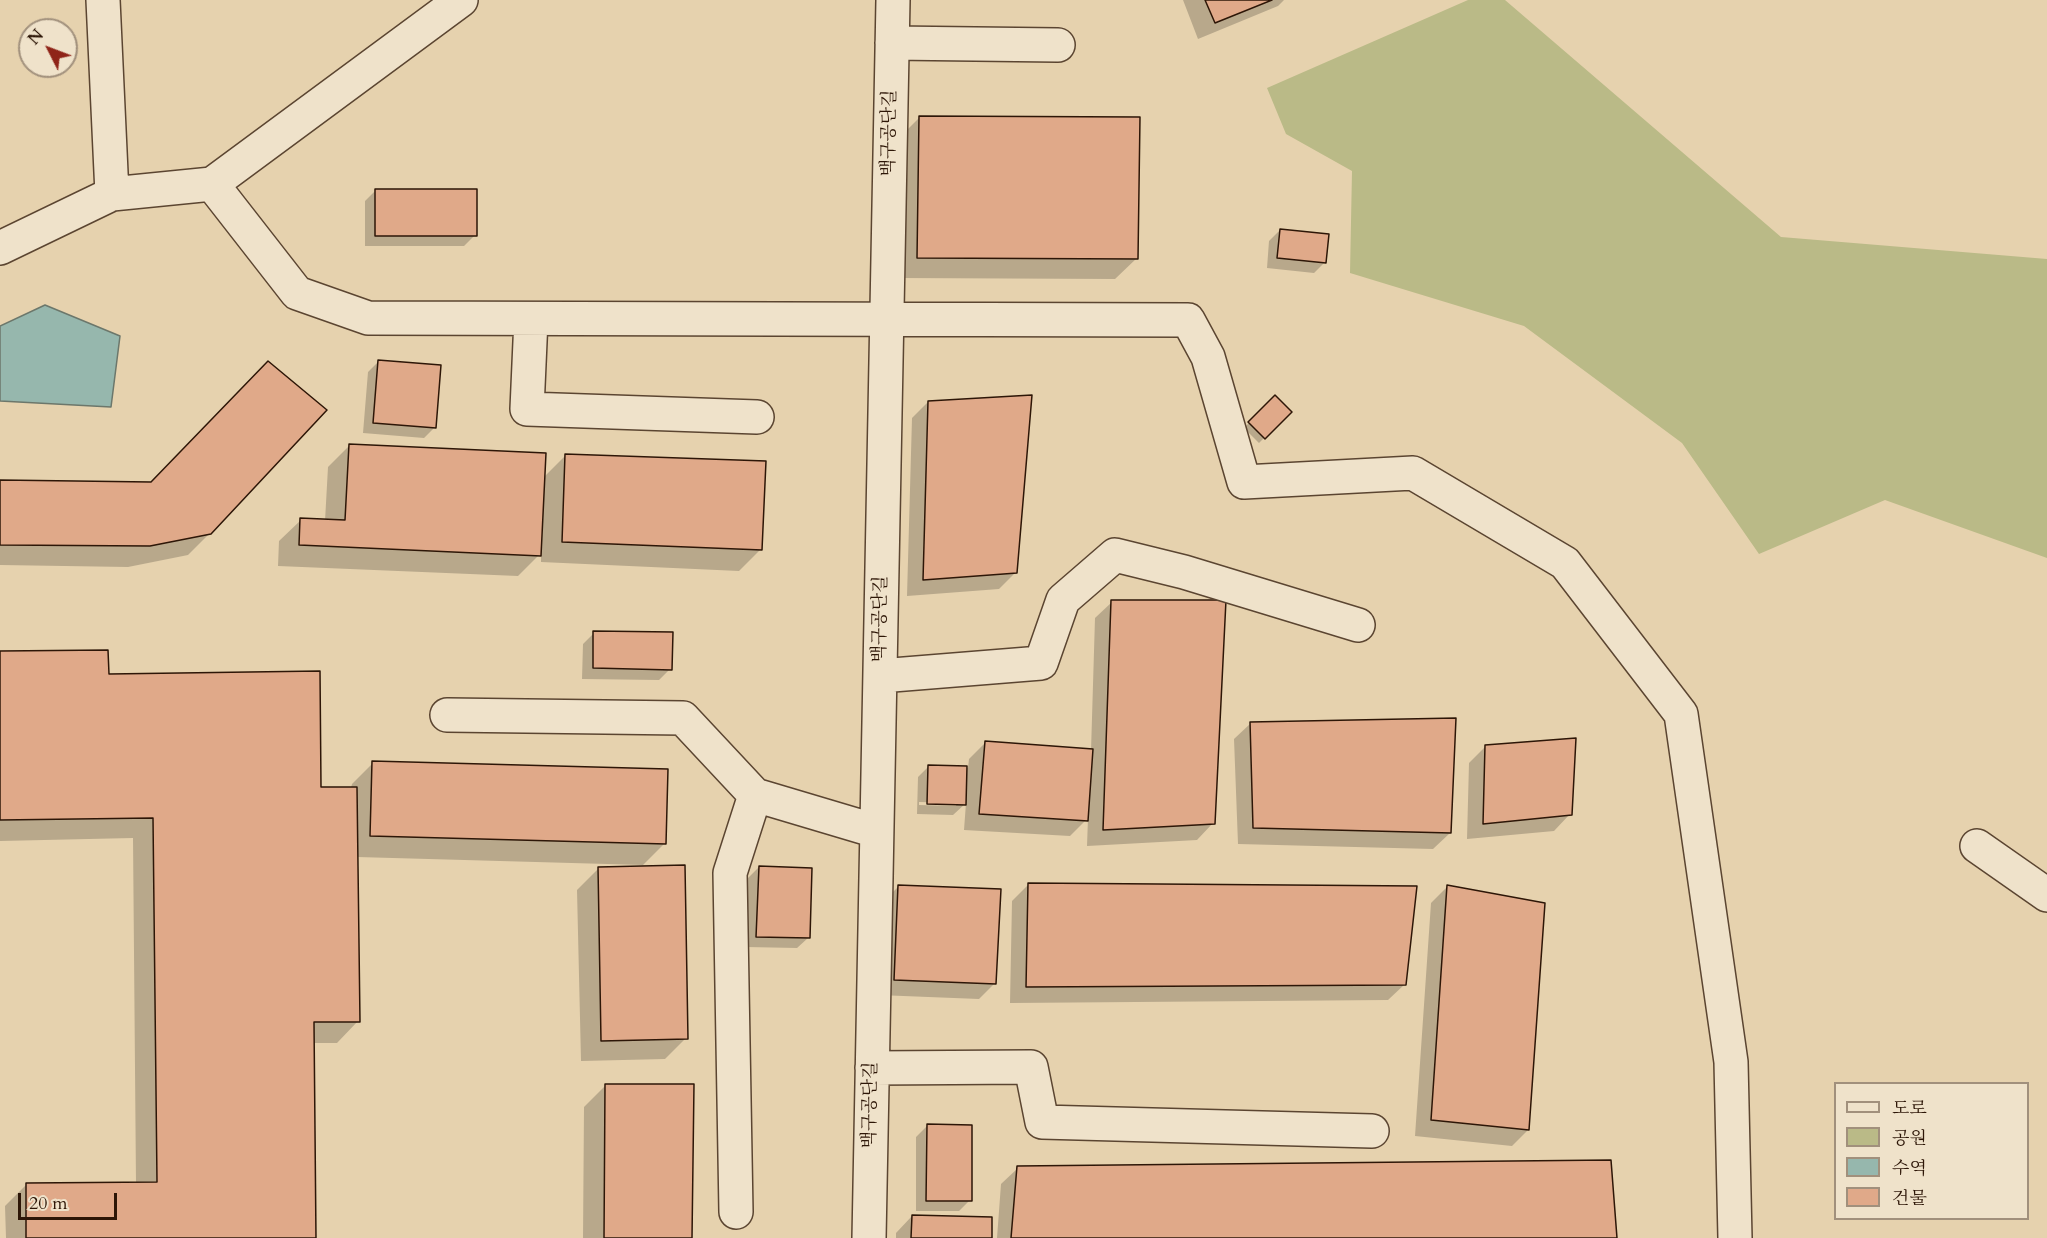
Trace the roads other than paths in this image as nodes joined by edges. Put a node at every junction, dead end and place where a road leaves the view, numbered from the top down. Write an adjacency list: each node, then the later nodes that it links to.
1 (103, 0): 7 (street)
2 (461, 0): 6 (street)
3 (893, 0): 4 (street, 백구공단길)
4 (892, 43): 5 (street); 10 (street, 백구공단길)
5 (1058, 45)
6 (212, 184): 7 (street); 9 (street)
7 (112, 194): 8 (street)
8 (0, 248)
9 (531, 319): 10 (street); 11 (street)
10 (886, 321): 13 (street, 백구공단길); 23 (street)
11 (757, 417)
12 (1358, 625): 13 (street)
13 (880, 676): 16 (street, 백구공단길)
14 (447, 716): 15 (street)
15 (755, 795): 16 (street); 21 (street)
16 (876, 831): 19 (street, 백구공단길)
17 (1977, 846): 18 (street)
18 (2047, 895)
19 (872, 1068): 20 (street); 22 (street, 백구공단길)
20 (1372, 1131)
21 (736, 1212)
22 (869, 1238)
23 (1735, 1238)

